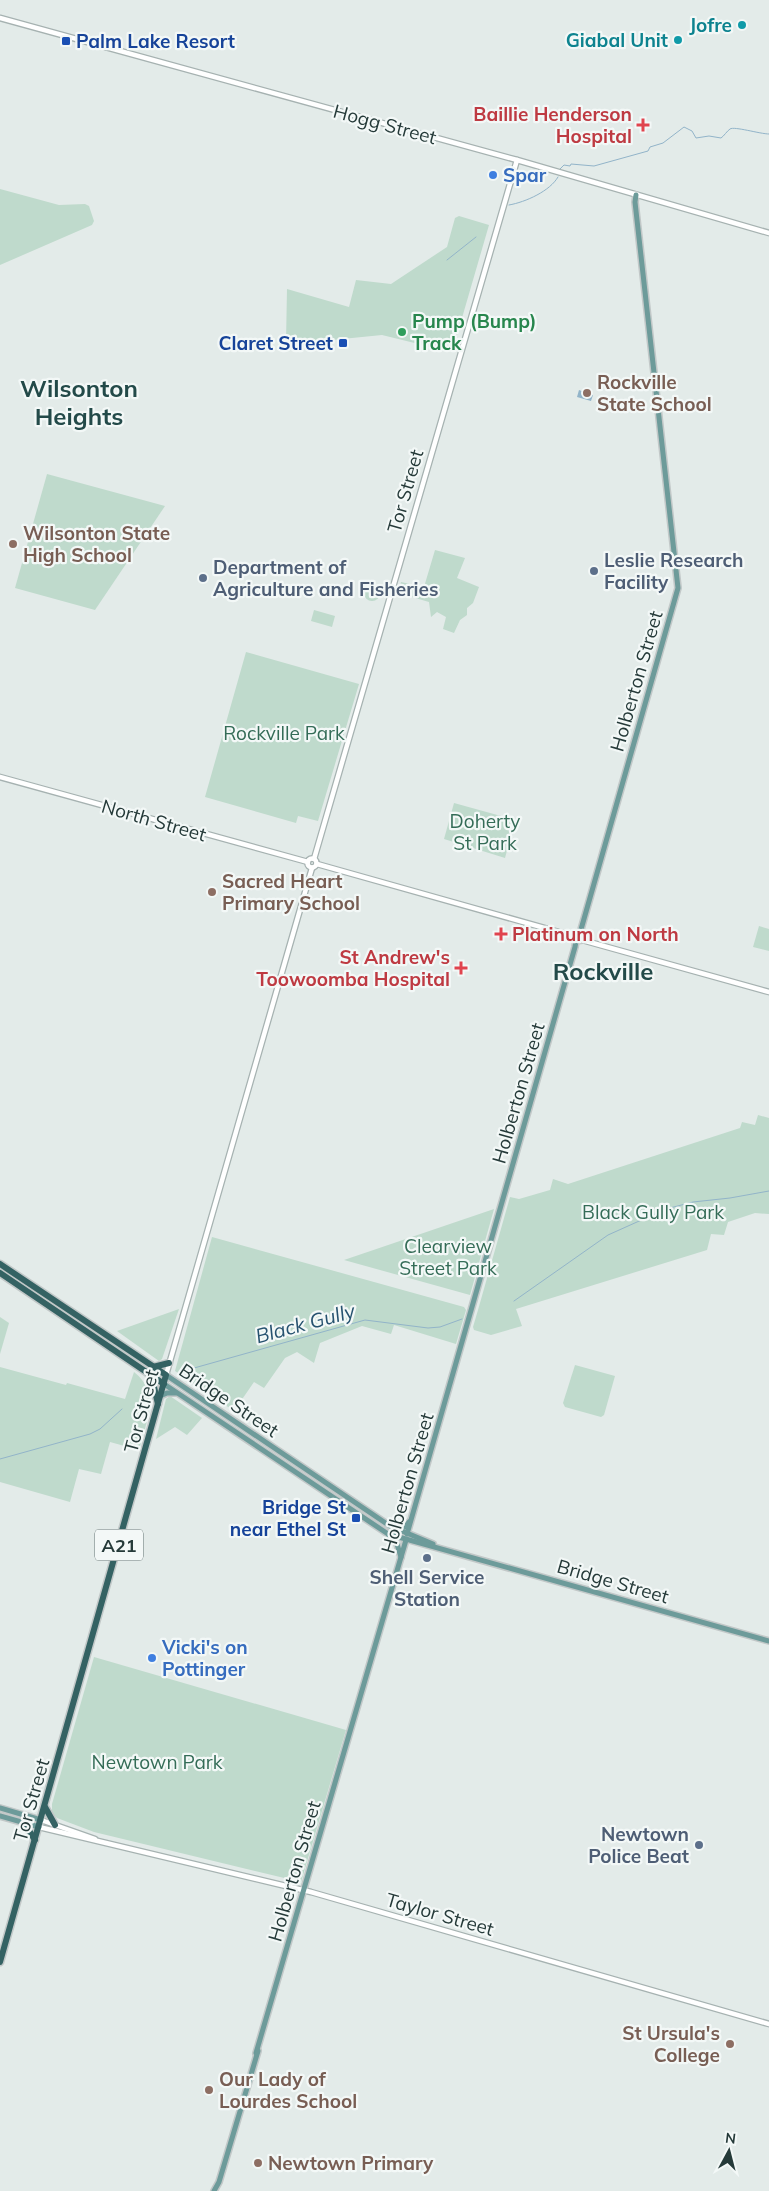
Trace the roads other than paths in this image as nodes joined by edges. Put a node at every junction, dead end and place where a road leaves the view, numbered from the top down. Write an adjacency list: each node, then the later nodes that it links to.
1 (0, 18): 2 (street, Hogg Street)
2 (517, 160): 3 (street, Hogg Street); 6 (street, Tor Street)
3 (636, 195): 4 (street, Hogg Street); 10 (main road, Holberton Street)
4 (769, 233)
5 (0, 776): 7 (street, North Street)
6 (314, 859): 7 (street); 8 (street)
7 (308, 862): 9 (street)
8 (316, 864): 9 (street); 10 (street)
9 (312, 868): 14 (street, Tor Street)
10 (577, 939): 11 (street); 22 (main road, Holberton Street)
11 (769, 992)
12 (0, 1264): 15 (highway, Bridge Street)
13 (0, 1273): 16 (highway, Bridge Street)
14 (169, 1363): 15 (highway); 17 (street, Tor Street)
15 (153, 1367): 17 (highway, Bridge Street)
16 (148, 1373): 18 (highway, Bridge Street); 21 (highway)
17 (166, 1376): 18 (highway, Tor Street / A21); 23 (main road, Bridge Street)
18 (164, 1384): 19 (main road, Bridge Street); 20 (highway, Tor Street / A21)
19 (177, 1393): 20 (main road); 24 (main road, Bridge Street)
20 (160, 1396): 21 (highway, Tor Street / A21)
21 (158, 1405): 28 (highway, Tor Street / A21)
22 (414, 1515): 23 (main road); 25 (main road, Holberton Street)
23 (390, 1526): 25 (main road, Bridge Street)
24 (388, 1534): 25 (main road, Bridge Street); 26 (main road)
25 (407, 1537): 26 (main road, Holberton Street); 27 (main road, Bridge Street)
26 (401, 1557): 36 (main road, Holberton Street)
27 (769, 1640)
28 (44, 1807): 32 (highway, Tor Street / A21); 33 (highway)
29 (0, 1808): 32 (main road, Taylor Street)
30 (0, 1816): 31 (main road, Taylor Street)
31 (24, 1823): 32 (main road, Taylor Street); 34 (highway)
32 (40, 1824): 33 (street, Taylor Street); 34 (highway, Tor Street / A21); 35 (street, Taylor Street)
33 (55, 1825): 35 (street, Taylor Street)
34 (35, 1840): 37 (highway, Tor Street / A21)
35 (101, 1841): 36 (street, Taylor Street)
36 (304, 1891): 38 (street, Taylor Street); 39 (main road, Holberton Street)
37 (0, 1962)
38 (769, 2024)
39 (216, 2191)

